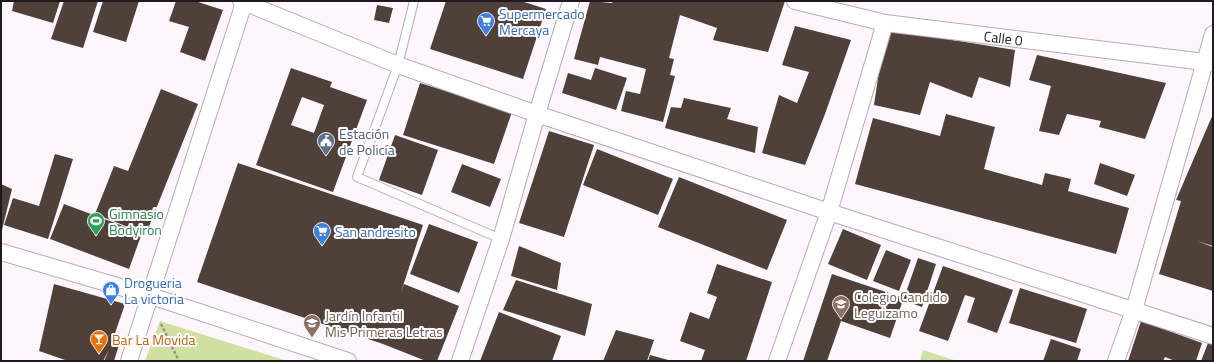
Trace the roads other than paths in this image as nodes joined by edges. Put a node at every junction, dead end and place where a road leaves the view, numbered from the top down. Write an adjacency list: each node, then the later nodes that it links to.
1 (414, 1): 8 (lane)
2 (572, 1): 9 (street)
3 (795, 1): 5 (street, Calle 0)
4 (242, 2): 8 (street); 13 (street)
5 (885, 23): 7 (street, Calle 0); 10 (street)
6 (1213, 34): 7 (street)
7 (1208, 62): 14 (street)
8 (398, 65): 9 (street); 11 (lane)
9 (536, 114): 10 (street); 11 (street)
10 (829, 212): 14 (street); 19 (street)
11 (501, 239): 18 (street)
12 (1, 252): 13 (street)
13 (151, 296): 16 (street); 17 (street)
14 (1134, 310): 15 (street); 20 (street)
15 (1213, 336)
16 (129, 361)
17 (348, 361)
18 (460, 361)
19 (777, 361)
20 (1116, 361)

